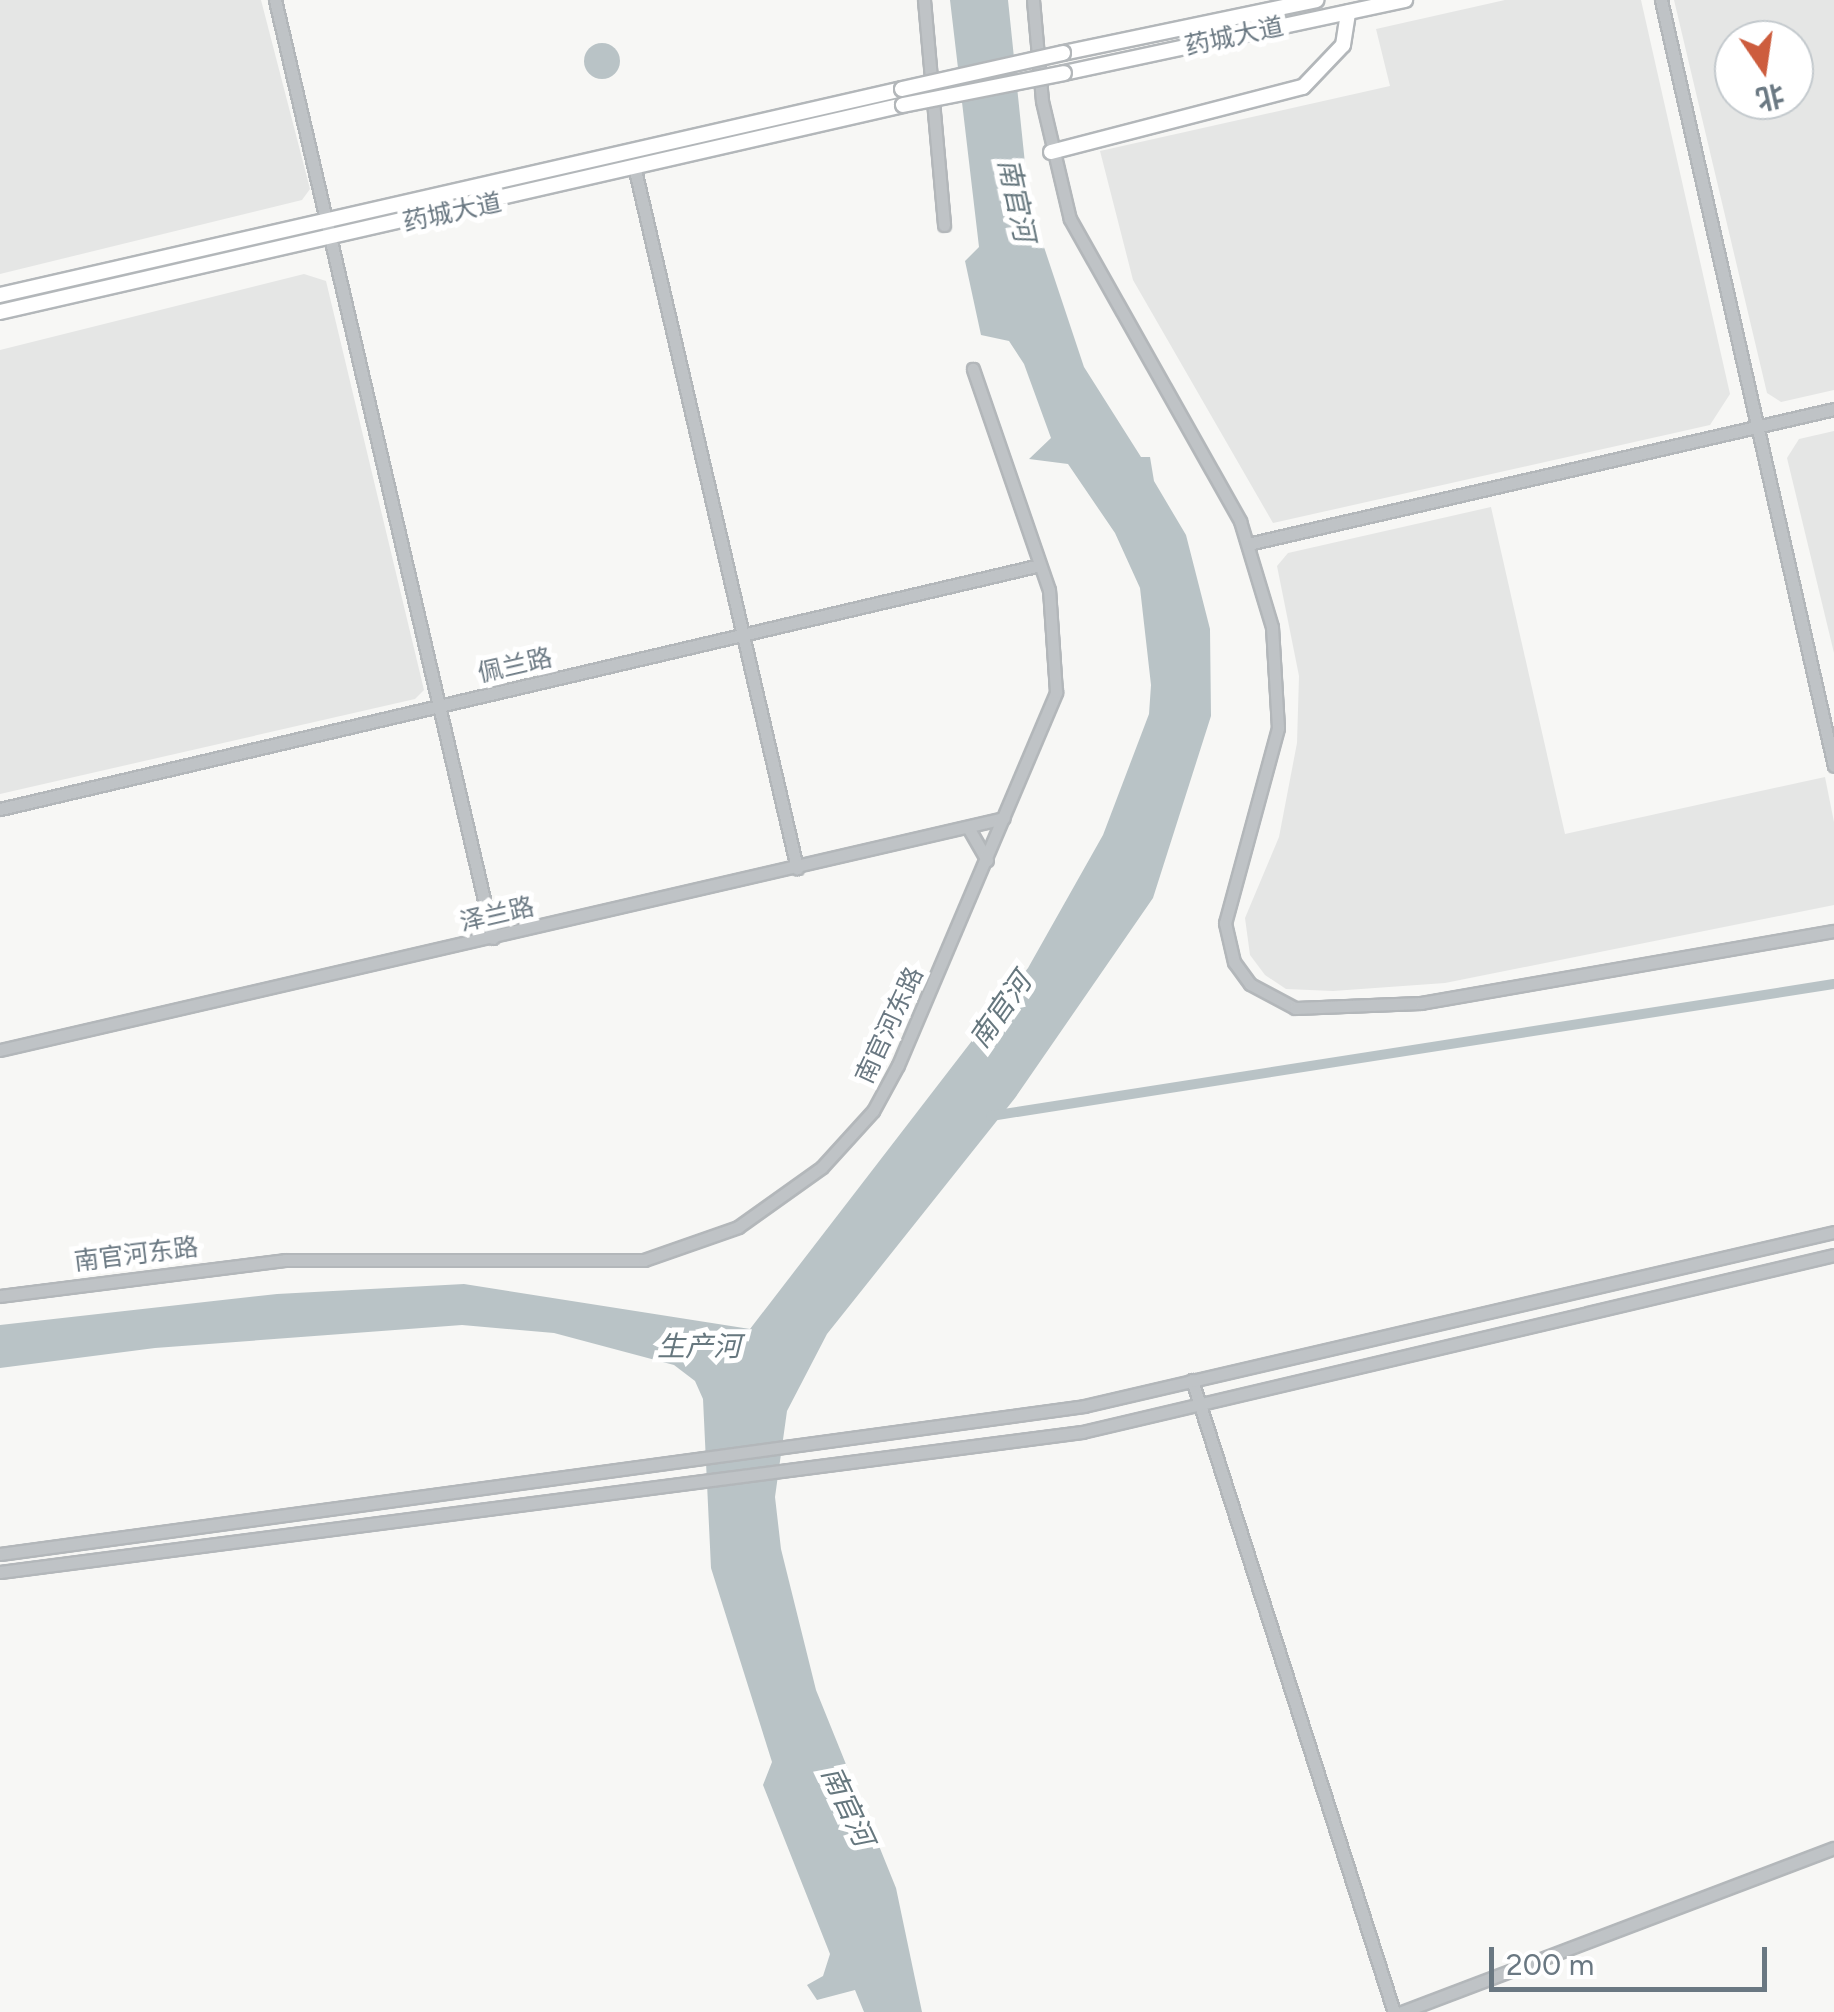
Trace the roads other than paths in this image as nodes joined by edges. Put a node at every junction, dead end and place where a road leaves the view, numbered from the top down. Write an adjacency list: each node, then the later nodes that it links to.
1 (276, 0): 11 (street)
2 (924, 0): 10 (street)
3 (1033, 0): 8 (street)
4 (1317, 0): 11 (main road, 药城大道, bridge)
5 (1404, 0): 7 (main road, 药城大道)
6 (1662, 0): 16 (street)
7 (1348, 12): 8 (main road); 9 (main road, 药城大道, bridge)
8 (1051, 152): 17 (street)
9 (635, 170): 11 (main road, 药城大道); 19 (street)
10 (944, 225)
11 (329, 231): 12 (main road, 药城大道); 13 (main road, 药城大道); 20 (street)
12 (0, 296)
13 (0, 312)
14 (973, 369): 18 (street, 南官河东路)
15 (1834, 409): 16 (street)
16 (1756, 427): 17 (street); 21 (street)
17 (1248, 544): 27 (street)
18 (1040, 565): 19 (street, 佩兰路); 23 (street, 南官河东路)
19 (743, 634): 20 (street, 佩兰路); 26 (street)
20 (440, 706): 22 (street, 佩兰路); 28 (street)
21 (1834, 766)
22 (0, 810)
23 (1004, 818): 24 (street, 泽兰路); 25 (street, 南官河东路)
24 (969, 829): 25 (street); 26 (street, 泽兰路)
25 (987, 860): 32 (street, 南官河东路)
26 (797, 868): 28 (street, 泽兰路)
27 (1834, 932)
28 (493, 938): 29 (street, 泽兰路)
29 (0, 1050)
30 (1834, 1232): 33 (street)
31 (1834, 1255): 34 (street)
32 (0, 1296)
33 (1192, 1380): 34 (street); 35 (street)
34 (1200, 1405): 36 (street); 38 (street)
35 (0, 1554)
36 (0, 1572)
37 (1834, 1848): 39 (street)
38 (1394, 2012)
39 (1402, 2012)

